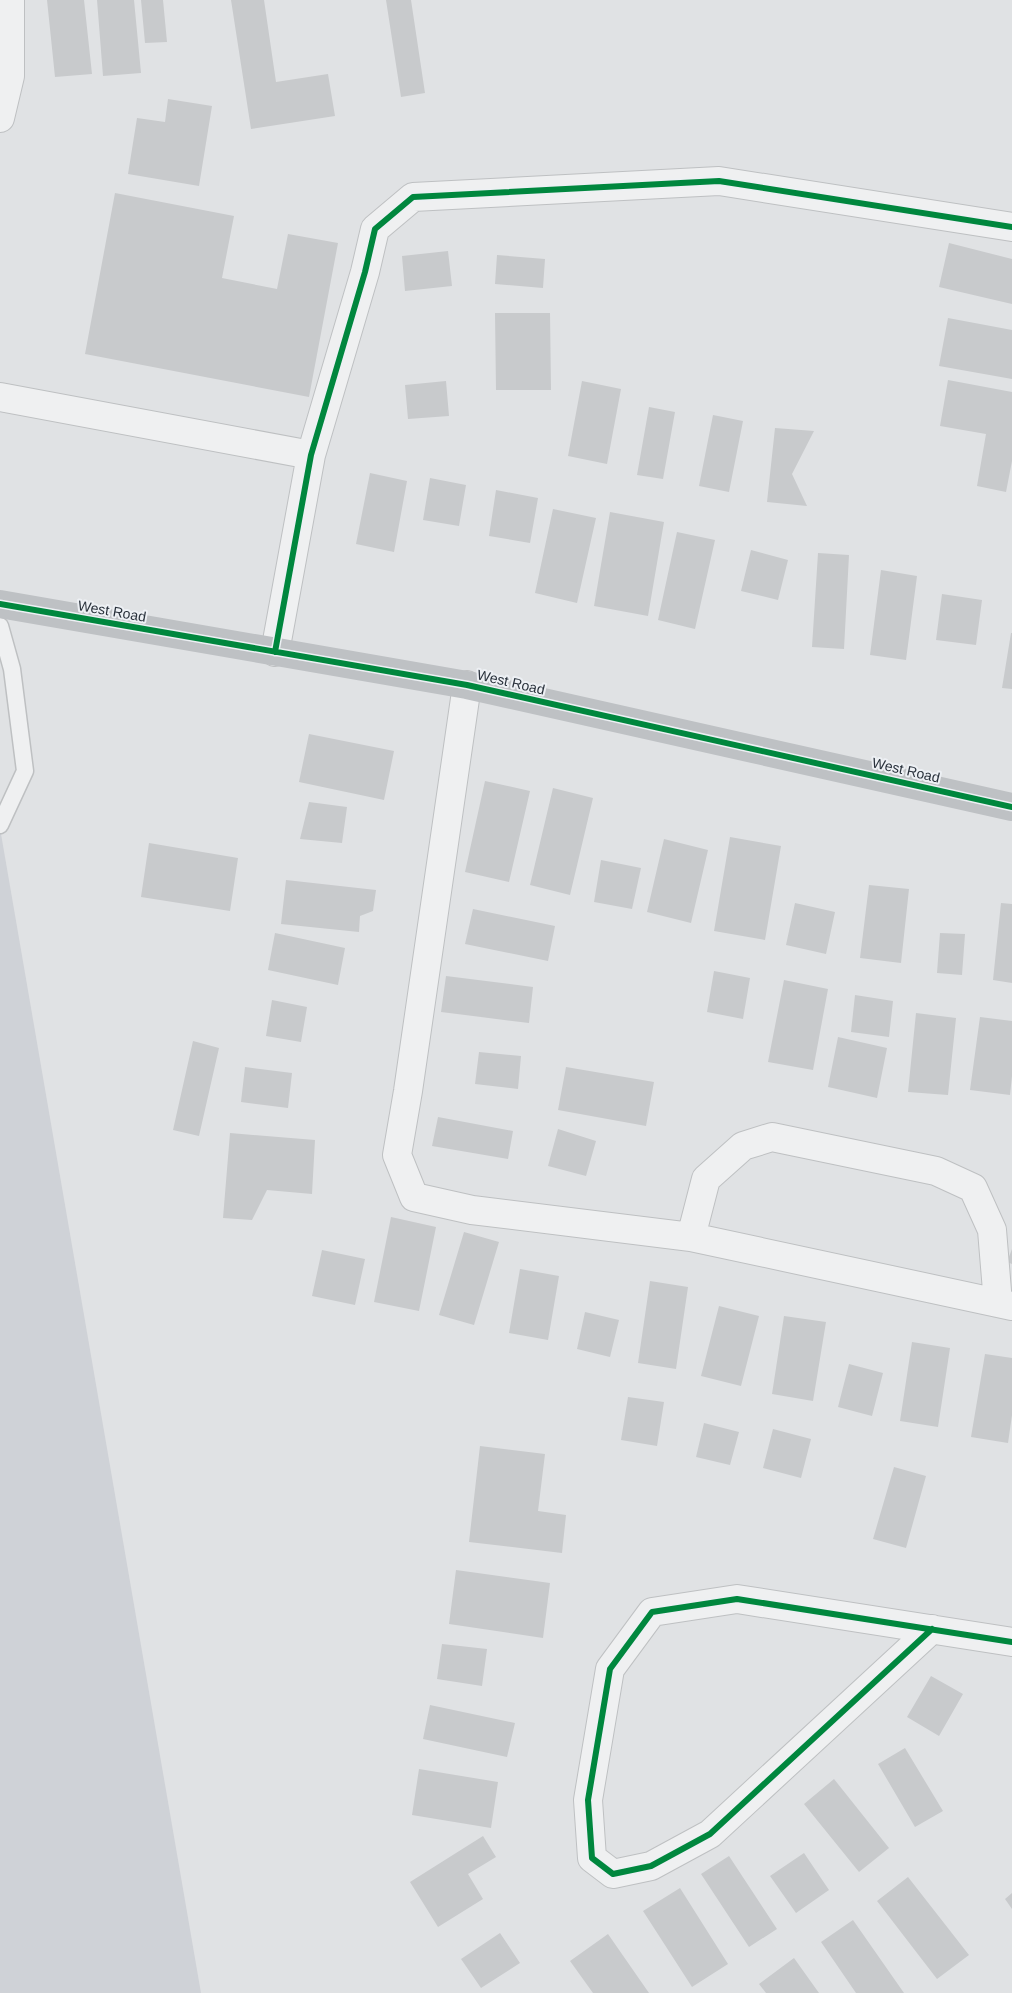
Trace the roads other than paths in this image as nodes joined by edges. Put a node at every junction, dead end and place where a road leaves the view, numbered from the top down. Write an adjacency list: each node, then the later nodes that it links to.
1 (10, 0): 2 (street)
2 (0, 118)
3 (1012, 227): 5 (street)
4 (0, 397): 5 (street)
5 (311, 455): 8 (street)
6 (0, 604): 8 (street, West Road)
7 (0, 626): 11 (lane)
8 (275, 652): 9 (street, West Road)
9 (467, 685): 10 (street, West Road); 12 (street)
10 (1012, 806)
11 (0, 825)
12 (690, 1237): 13 (street); 13 (street)
13 (1005, 1305)
14 (932, 1629): 14 (street); 15 (street)
15 (1012, 1642)

